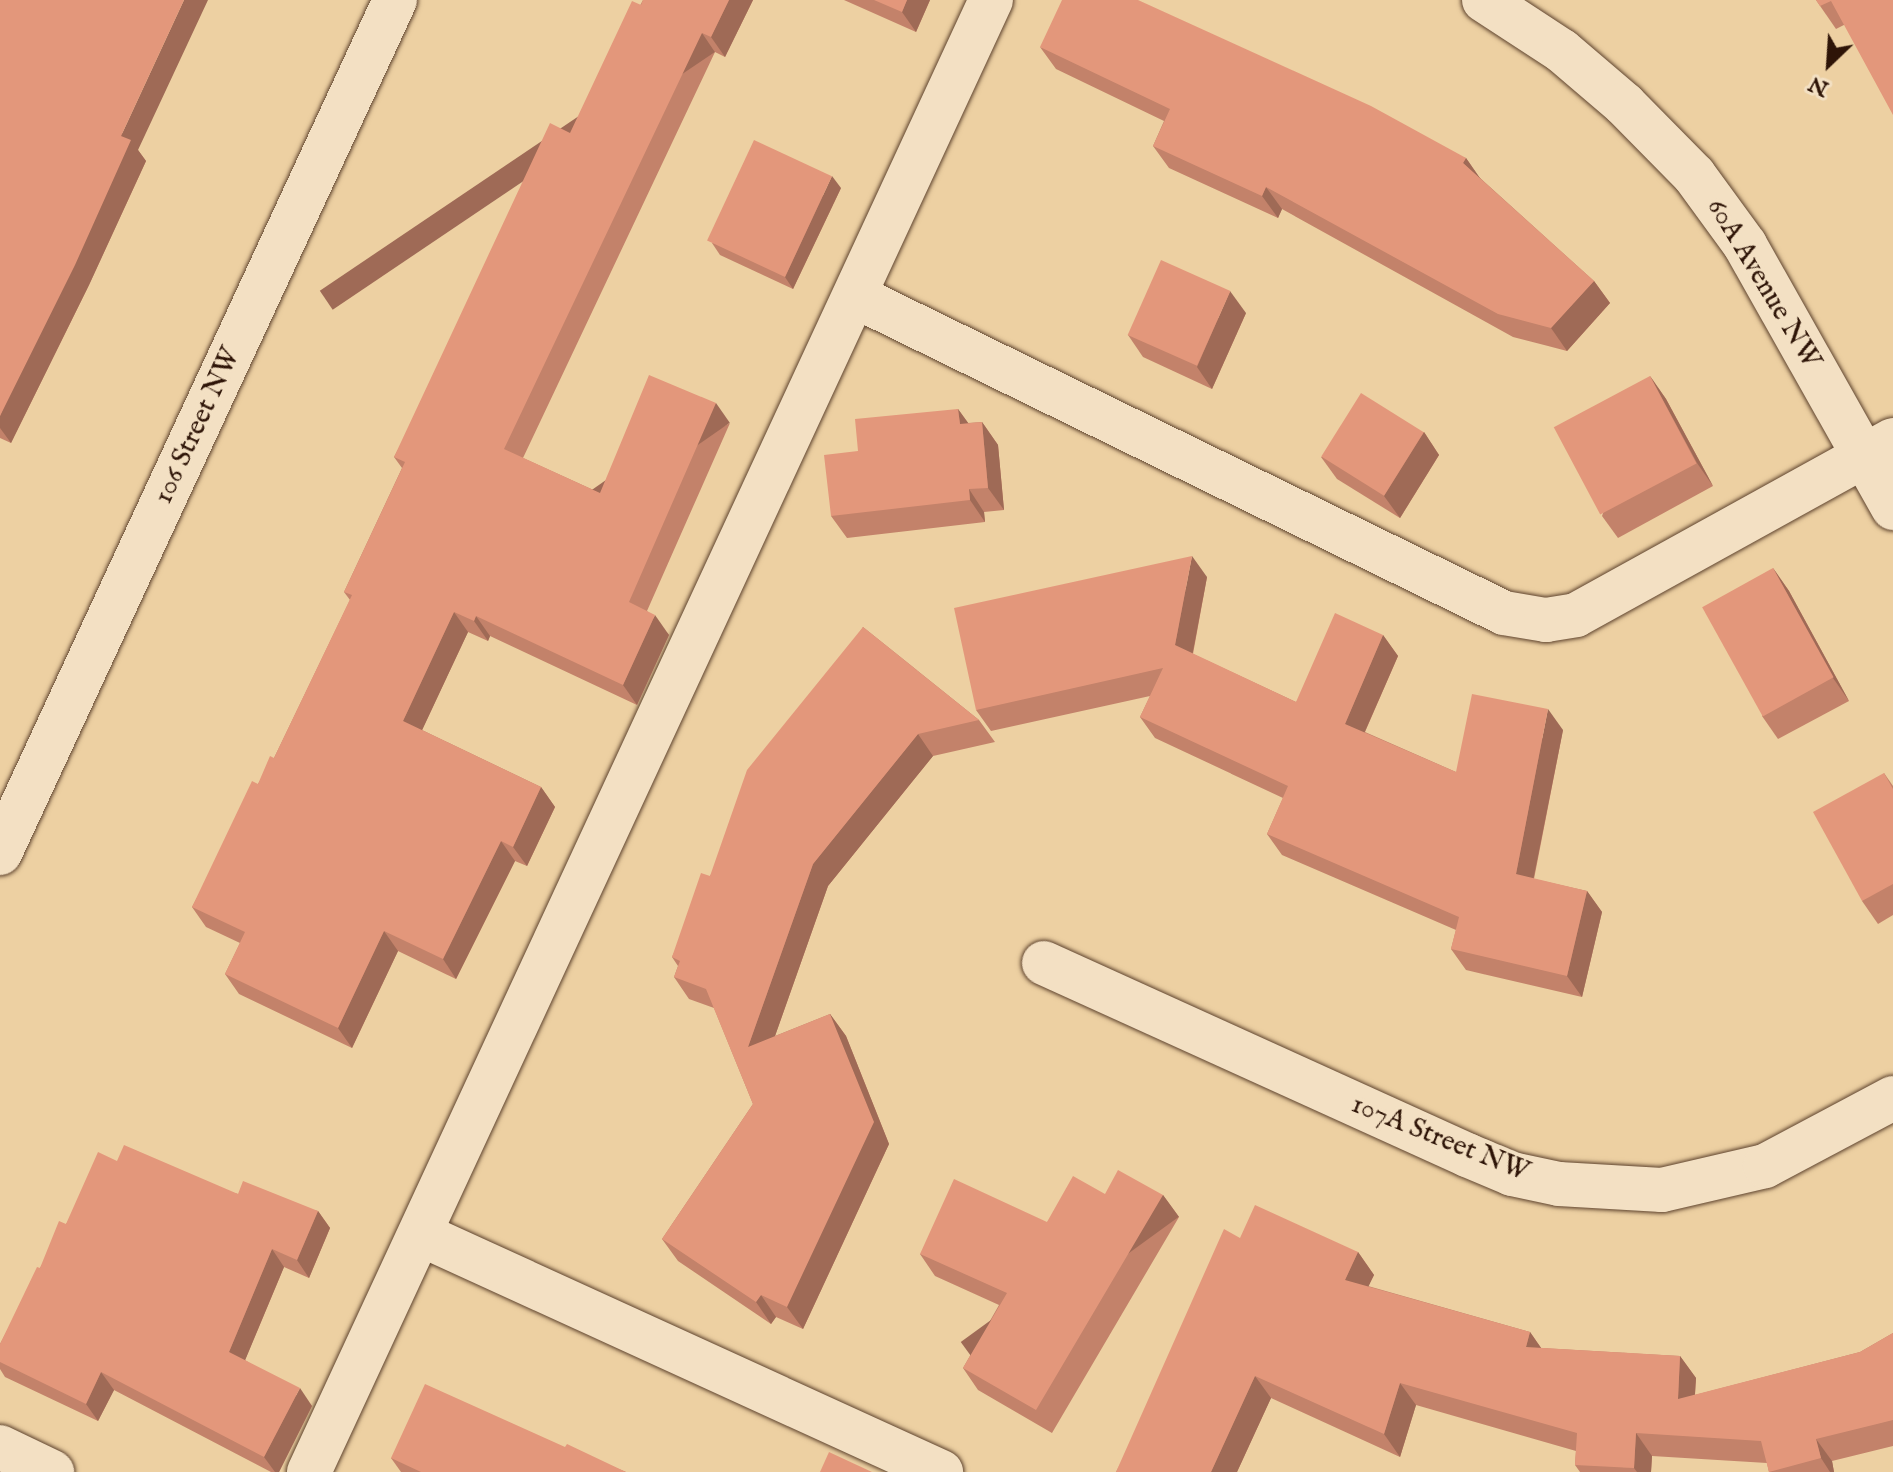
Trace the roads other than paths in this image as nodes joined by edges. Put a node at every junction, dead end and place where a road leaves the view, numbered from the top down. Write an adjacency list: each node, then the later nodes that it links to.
1 (395, 0): 7 (street, 106 Street NW)
2 (991, 0): 4 (street)
3 (1484, 0): 5 (street, 60A Avenue NW)
4 (855, 296): 5 (street); 10 (street)
5 (1879, 448): 6 (street, 60A Avenue NW)
6 (1893, 508)
7 (0, 853)
8 (1044, 963): 9 (street, 107A Street NW)
9 (1893, 1098)
10 (420, 1234): 13 (street); 14 (street)
11 (0, 1447): 12 (street)
12 (52, 1472)
13 (309, 1472)
14 (941, 1472)

